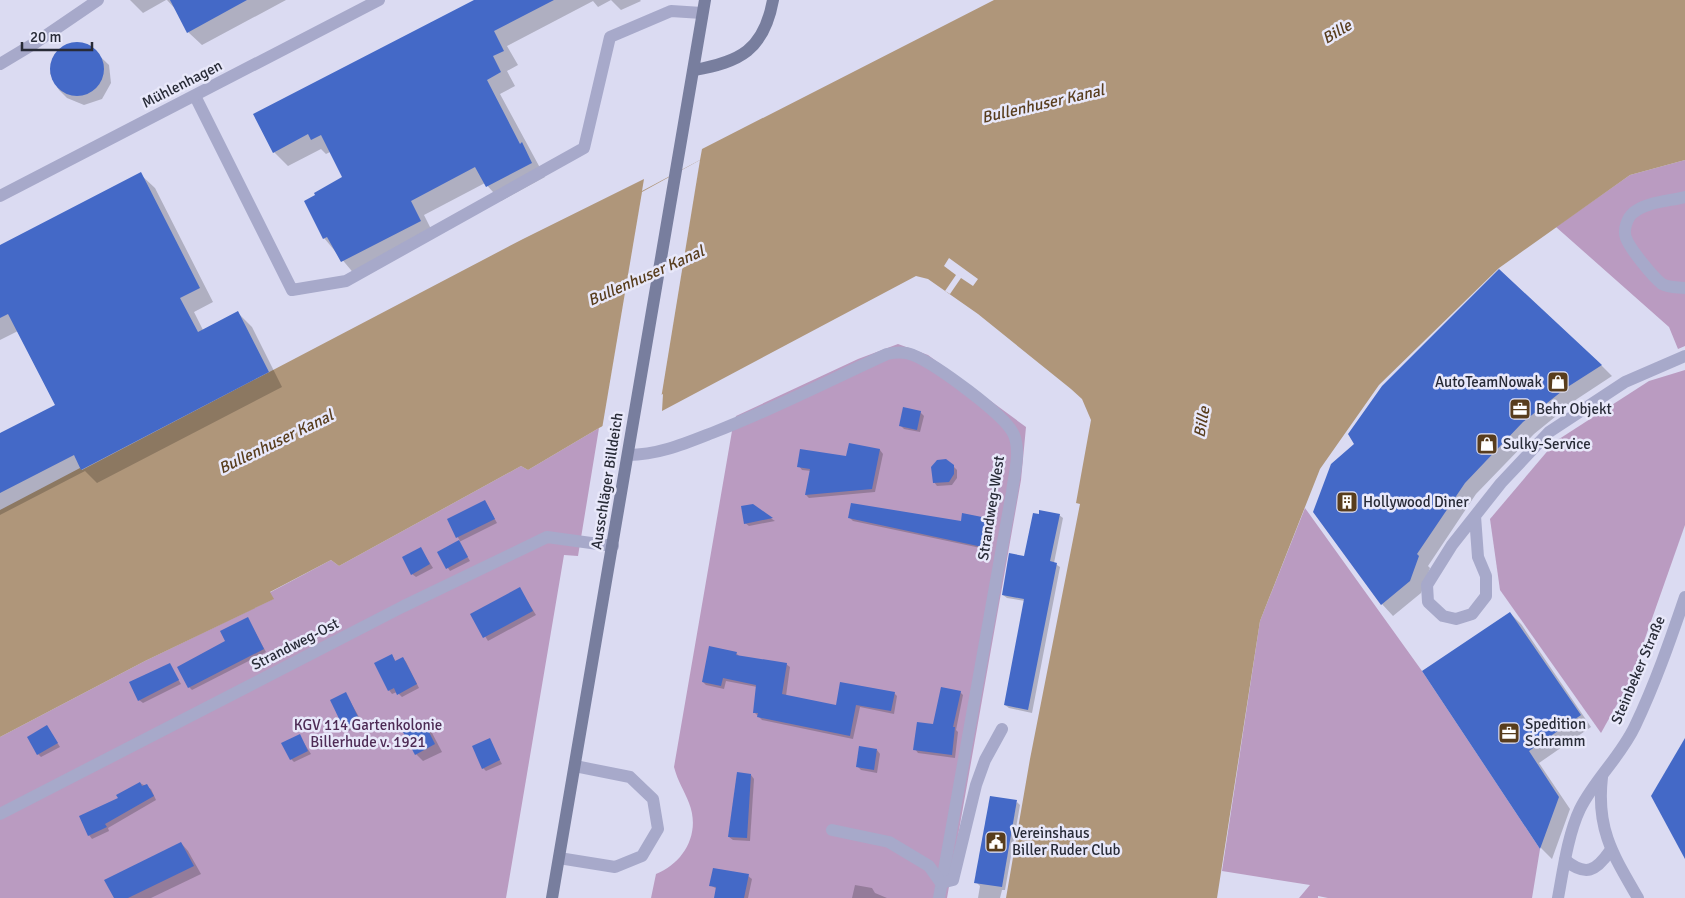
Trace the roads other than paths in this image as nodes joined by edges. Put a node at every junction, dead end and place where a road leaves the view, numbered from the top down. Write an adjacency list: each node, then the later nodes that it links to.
1 (98, 0): 6 (street)
2 (379, 0): 8 (street, Mühlenhagen)
3 (705, 0): 5 (street, Ausschläger Billdeich)
4 (773, 0): 7 (street)
5 (702, 13): 7 (street, Ausschläger Billdeich); 8 (street)
6 (0, 64)
7 (694, 70): 13 (street, Ausschläger Billdeich)
8 (195, 96): 9 (street, Mühlenhagen)
9 (0, 196)
10 (1685, 197): 11 (street)
11 (1685, 288)
12 (1685, 356): 14 (street)
13 (628, 455): 15 (street, Ausschläger Billdeich); 25 (street, Strandweg-West)
14 (1475, 516): 14 (street)
15 (612, 546): 18 (street, Ausschläger Billdeich); 20 (street, Strandweg-Ost)
16 (1685, 597): 19 (street, Steinbeker Straße)
17 (1002, 729): 25 (street)
18 (575, 766): 23 (street, Ausschläger Billdeich); 23 (street)
19 (1602, 772): 22 (street); 24 (street, Steinbeker Straße)
20 (0, 814)
21 (832, 830): 25 (street)
22 (1610, 851): 24 (street); 29 (street)
23 (559, 858): 26 (street, Ausschläger Billdeich)
24 (1565, 860): 28 (street, Steinbeker Straße)
25 (941, 883): 27 (street, Strandweg-West)
26 (552, 898)
27 (938, 898)
28 (1558, 898)
29 (1638, 898)

